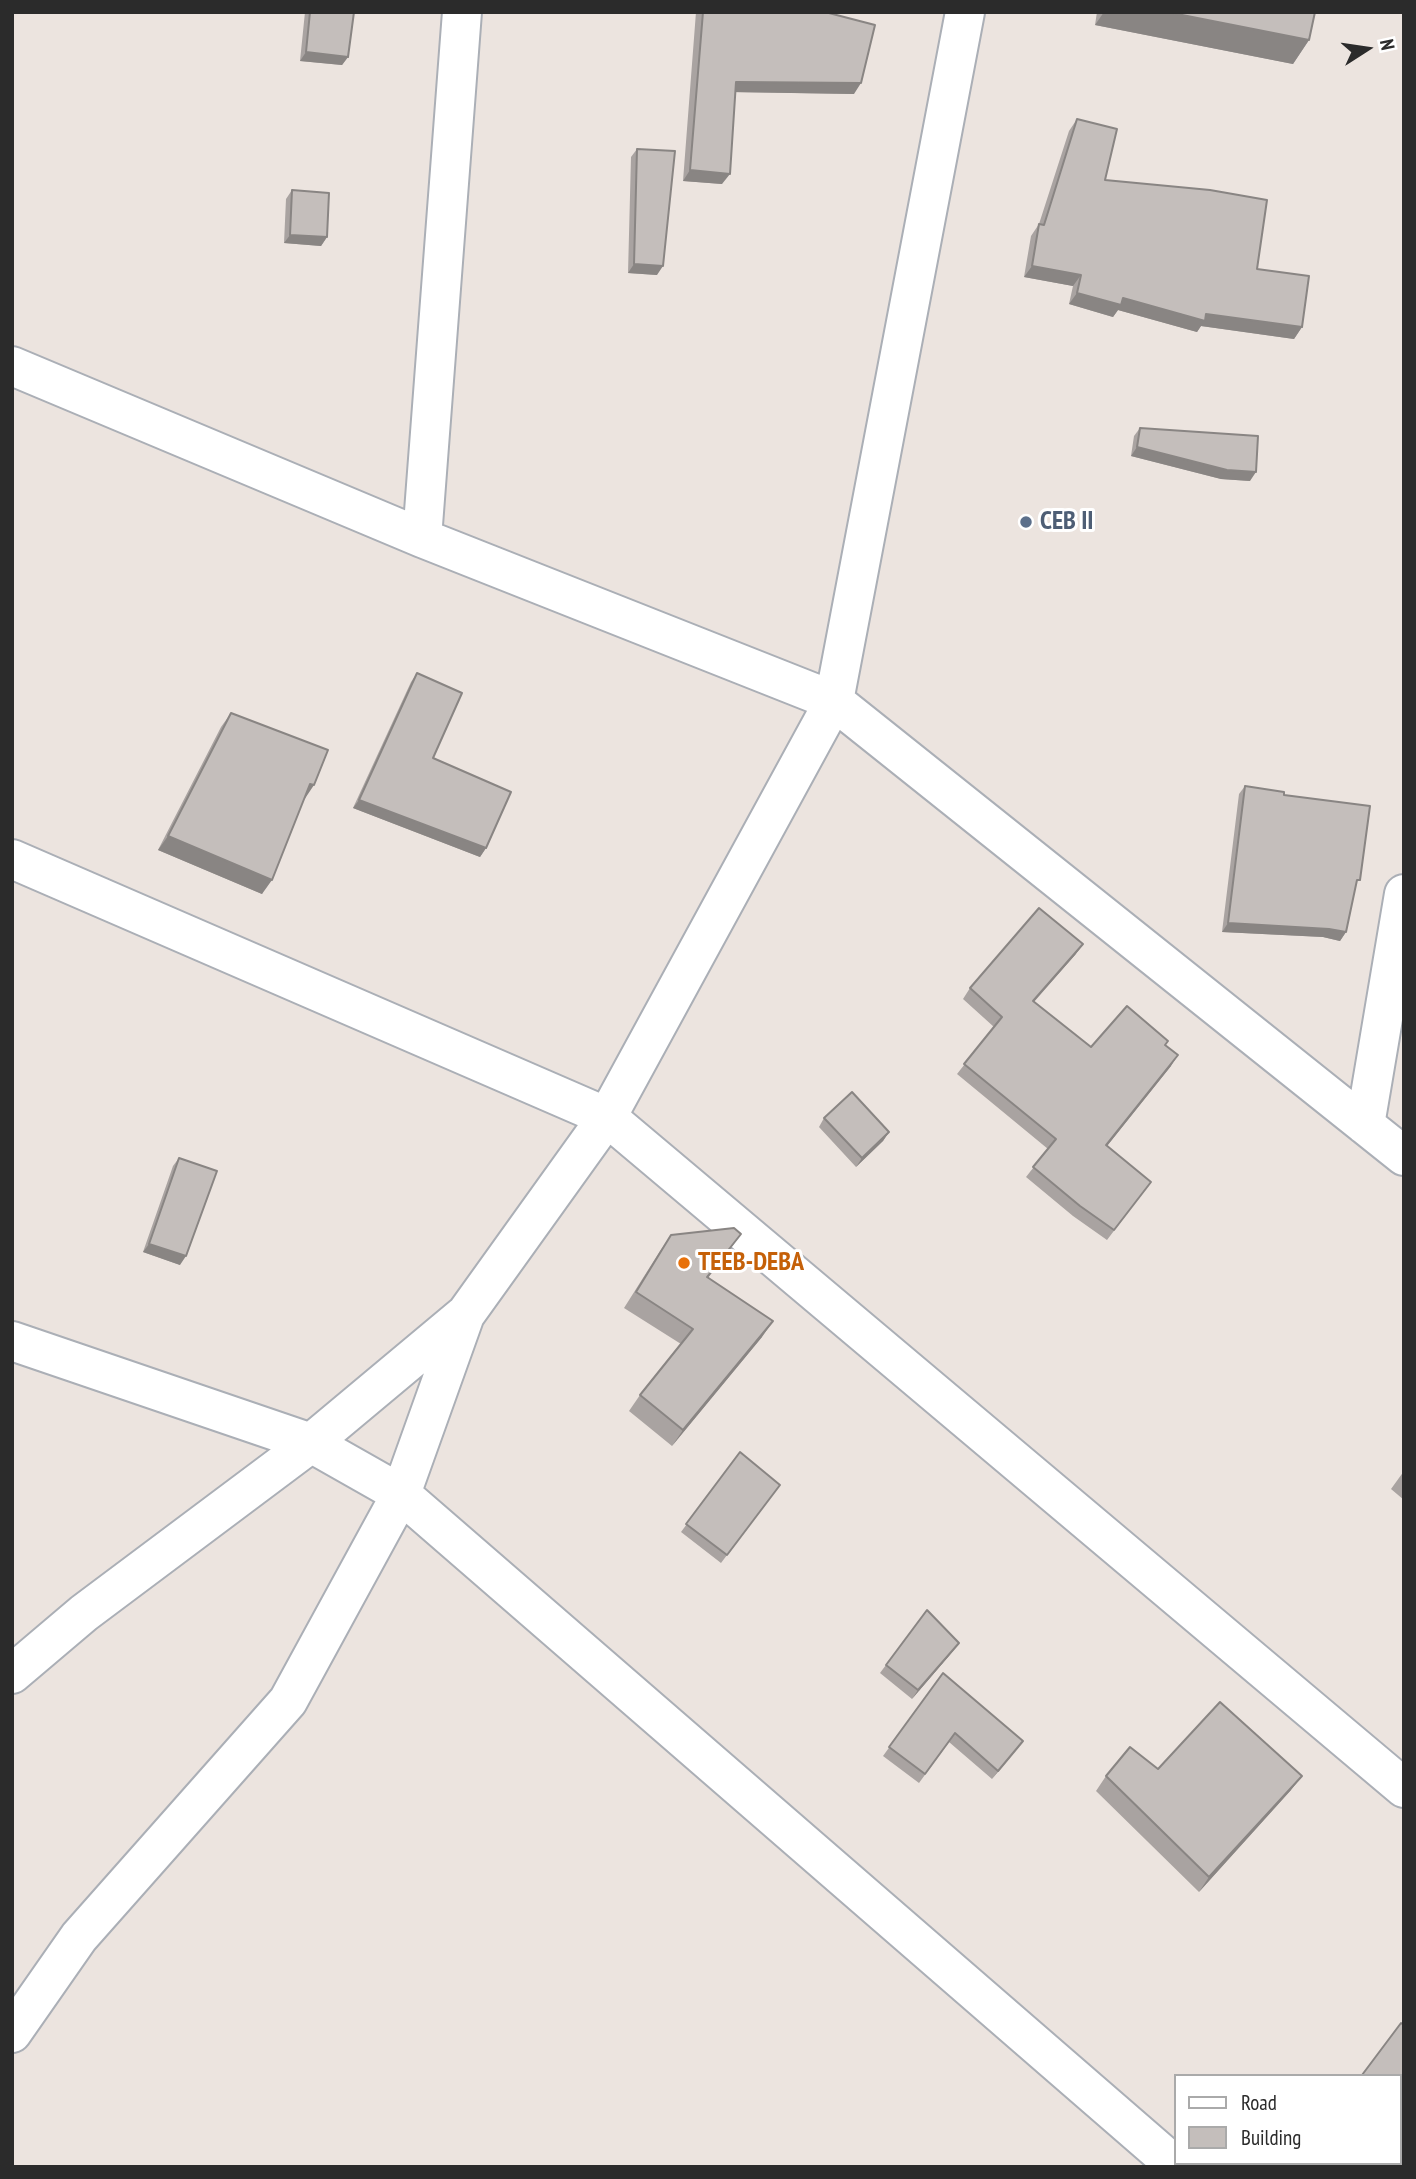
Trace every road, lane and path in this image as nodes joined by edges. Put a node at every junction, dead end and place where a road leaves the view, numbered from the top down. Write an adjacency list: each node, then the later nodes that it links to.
1 (462, 12): 4 (street)
2 (965, 12): 5 (street)
3 (12, 366): 4 (street)
4 (422, 538): 5 (street)
5 (834, 701): 8 (street); 9 (street)
6 (12, 859): 8 (street)
7 (1404, 894): 9 (street)
8 (607, 1117): 11 (street); 16 (street)
9 (1365, 1125): 10 (street)
10 (1404, 1156)
11 (465, 1315): 13 (street); 14 (street)
12 (12, 1340): 13 (street)
13 (311, 1443): 14 (street); 15 (street)
14 (401, 1494): 17 (street); 18 (street)
15 (12, 1674)
16 (1404, 1788)
17 (12, 2033)
18 (1174, 2164)

